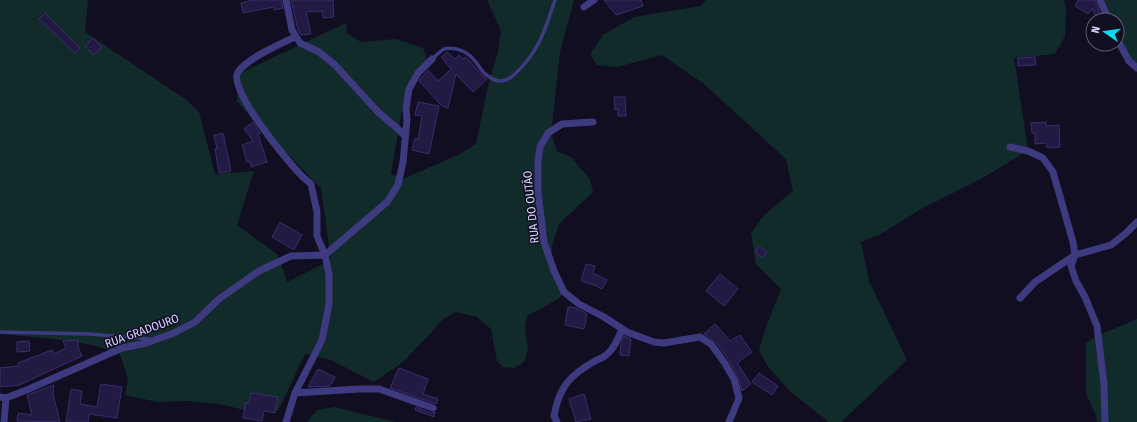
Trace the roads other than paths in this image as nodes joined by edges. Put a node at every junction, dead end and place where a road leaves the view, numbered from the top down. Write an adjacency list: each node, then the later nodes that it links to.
1 (286, 0): 7 (street)
2 (555, 0): 9 (lane)
3 (594, 0): 5 (street)
4 (1100, 0): 6 (street)
5 (584, 7)
6 (1105, 12)
7 (295, 36): 12 (street); 15 (street)
8 (1124, 52): 10 (street)
9 (432, 59): 12 (street)
10 (1137, 68)
11 (593, 122): 18 (street, RUA DO OUTÃO)
12 (405, 136): 15 (street)
13 (1010, 148): 16 (street)
14 (1137, 222): 16 (street)
15 (325, 255): 20 (street, RUA GRADOURO); 21 (street)
16 (1075, 255): 17 (street); 28 (street)
17 (1020, 298)
18 (622, 329): 26 (street); 27 (street, RUA DO OUTÃO)
19 (0, 332): 20 (lane)
20 (156, 339): 22 (street, RUA GRADOURO)
21 (295, 393): 23 (street); 25 (street)
22 (3, 398): 24 (street)
23 (433, 408)
24 (4, 422)
25 (286, 422)
26 (557, 422)
27 (729, 422)
28 (1105, 422)

